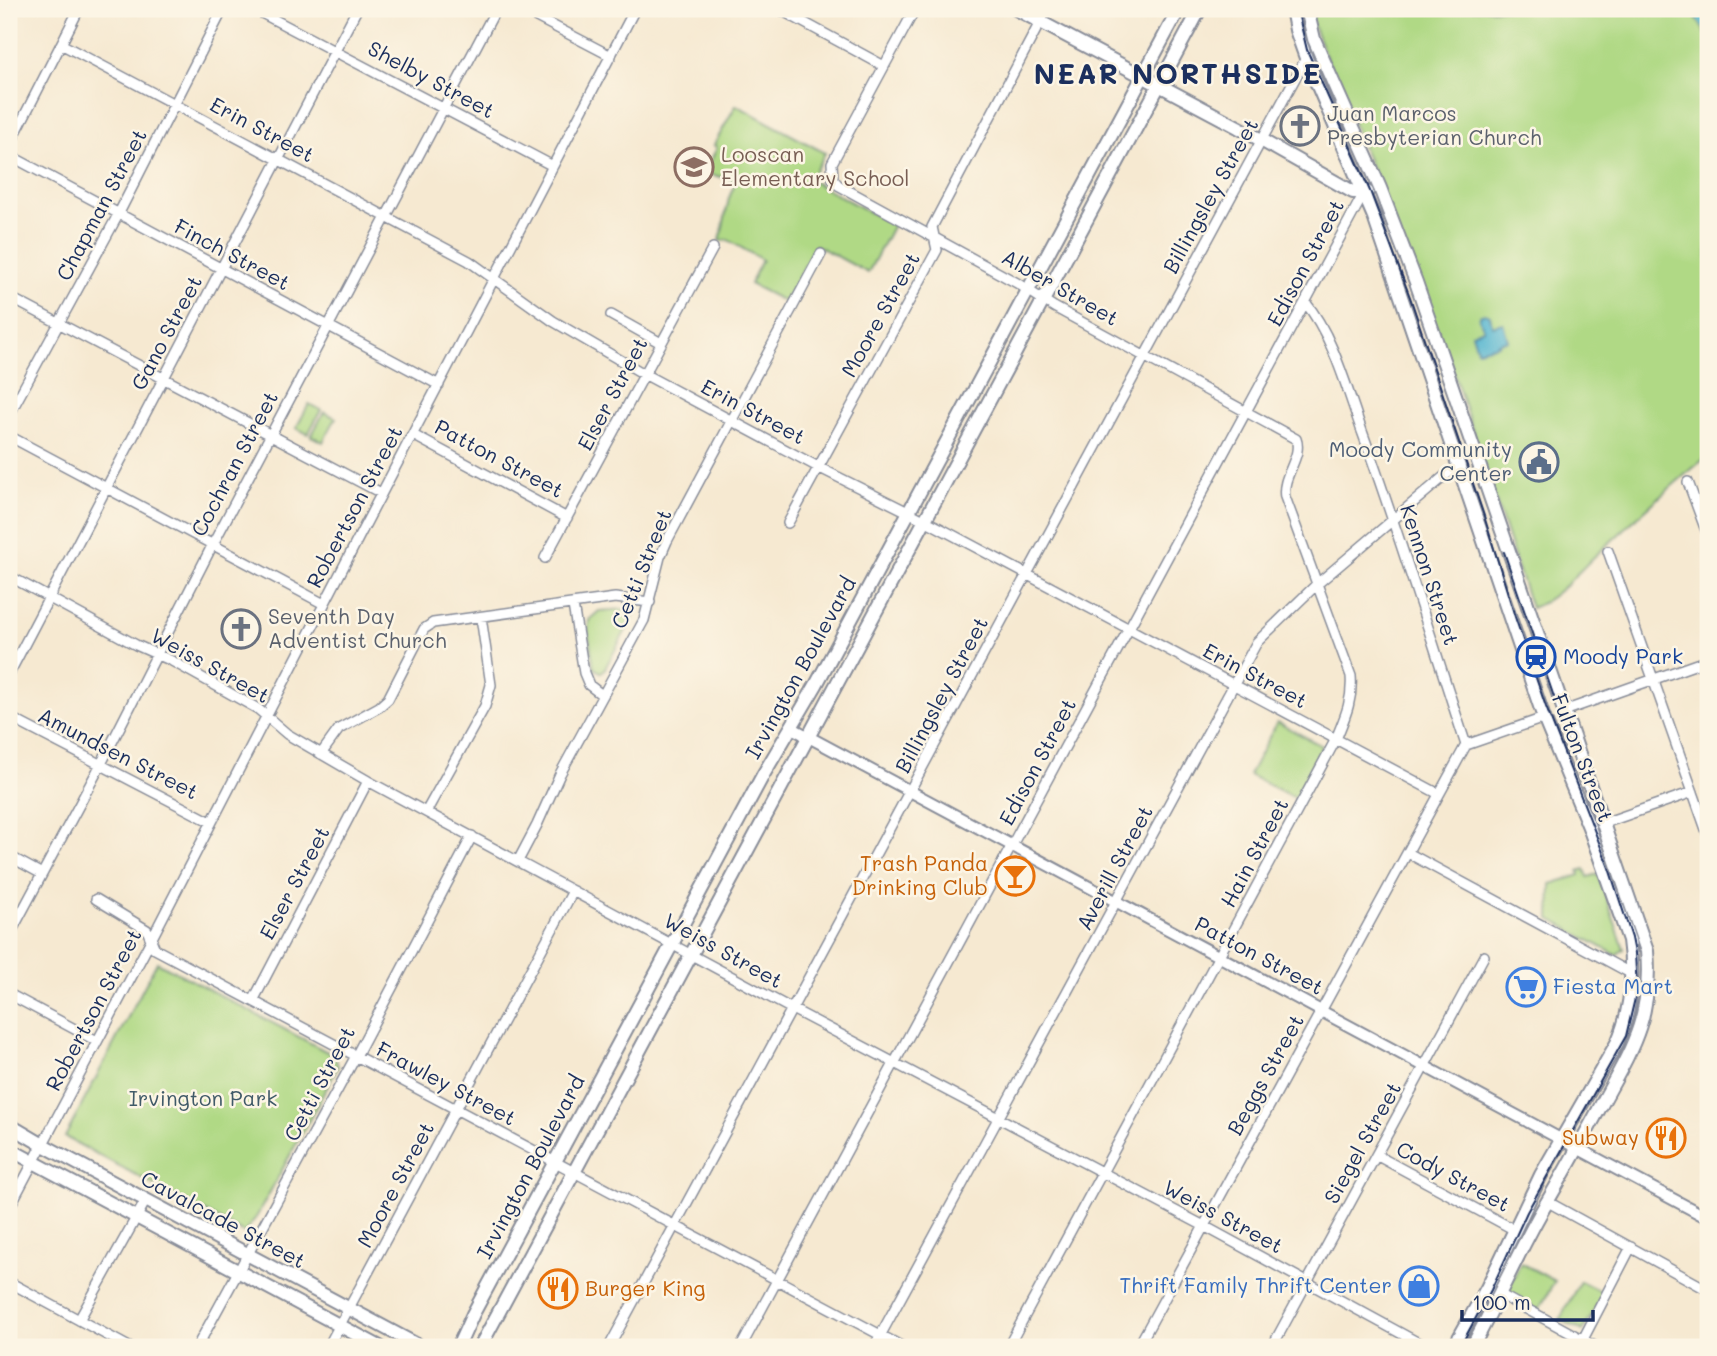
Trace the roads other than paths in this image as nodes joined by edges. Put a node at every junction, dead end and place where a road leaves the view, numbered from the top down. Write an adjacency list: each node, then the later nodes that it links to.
1 (79, 9): 17 (street)
2 (223, 9): 24 (street, Chapman Street)
3 (254, 9): 18 (street, Shelby Street)
4 (357, 9): 18 (street, Gano Street)
5 (496, 9): 25 (street, Cochran Street)
6 (522, 9): 19 (street)
7 (635, 9): 19 (street, Robertson Street)
8 (779, 9): 21 (street)
9 (915, 9): 21 (street)
10 (1016, 9): 16 (main road)
11 (1047, 9): 16 (street, Moore Street)
12 (1179, 9): 22 (main road, Irvington Boulevard)
13 (1200, 9): 23 (main road, Irvington Boulevard)
14 (1292, 9): 20 (main road, Fulton Street)
15 (1307, 9): 33 (main road, Fulton Street)
16 (1040, 22): 22 (main road); 37 (street, Moore Street)
17 (61, 44): 24 (street, Erin Street); 27 (street)
18 (335, 49): 25 (street, Shelby Street); 29 (street, Gano Street)
19 (611, 56): 31 (street, Robertson Street)
20 (1306, 58): 26 (street, Billingsley Street); 34 (main road, Fulton Street)
21 (884, 66): 37 (street, Alber Street)
22 (1143, 76): 23 (main road); 30 (main road, Irvington Boulevard)
23 (1158, 85): 26 (main road); 32 (main road, Irvington Boulevard)
24 (175, 105): 29 (street, Erin Street); 35 (street, Chapman Street)
25 (444, 107): 31 (street, Shelby Street); 36 (street, Cochran Street)
26 (1262, 140): 34 (main road); 50 (street, Billingsley Street)
27 (9, 146)
28 (9, 155): 35 (street, Finch Street)
29 (278, 159): 36 (street, Erin Street); 40 (street, Gano Street)
30 (1095, 164): 32 (main road); 42 (main road, Irvington Boulevard)
31 (553, 166): 41 (street, Robertson Street)
32 (1112, 173): 44 (main road, Irvington Boulevard)
33 (1380, 188): 34 (main road); 94 (main road, Fulton Street)
34 (1364, 193): 45 (street, Edison Street); 63 (main road, Fulton Street)
35 (118, 215): 40 (street, Finch Street); 47 (street, Chapman Street)
36 (386, 216): 41 (street, Erin Street); 48 (street, Cochran Street)
37 (934, 237): 42 (street, Alber Street); 64 (street, Moore Street)
38 (713, 248): 49 (street, Elser Street)
39 (821, 254): 58 (street, Cetti Street)
40 (221, 269): 48 (street, Finch Street); 52 (street, Gano Street)
41 (496, 279): 51 (street, Erin Street); 53 (street, Robertson Street)
42 (1028, 290): 44 (street, Alber Street); 54 (main road, Irvington Boulevard)
43 (9, 297): 47 (street)
44 (1044, 301): 50 (street, Alber Street); 56 (main road, Irvington Boulevard)
45 (1306, 302): 55 (street, Edison Street); 70 (street, Kennon Street)
46 (611, 315): 49 (street)
47 (58, 323): 52 (street); 57 (street, Chapman Street)
48 (328, 325): 53 (street, Finch Street); 60 (street, Cochran Street)
49 (661, 343): 51 (street, Elser Street)
50 (1143, 356): 55 (street, Alber Street); 77 (street, Billingsley Street)
51 (644, 374): 58 (street, Erin Street); 69 (street, Elser Street)
52 (163, 377): 60 (street); 66 (street, Gano Street)
53 (439, 385): 61 (street, Robertson Street)
54 (968, 403): 56 (main road); 68 (main road, Irvington Boulevard)
55 (1246, 410): 59 (street, Alber Street); 85 (street, Edison Street)
56 (985, 411): 71 (main road, Irvington Boulevard)
57 (9, 415)
58 (731, 420): 64 (street, Erin Street); 81 (street, Cetti Street)
59 (1286, 432): 79 (street, Hain Street)
60 (270, 434): 67 (street); 74 (street, Cochran Street)
61 (414, 435): 67 (street, Robertson Street); 69 (street, Patton Street)
62 (9, 436): 66 (street)
63 (1460, 465): 70 (street, Averill Street); 97 (main road, Fulton Street)
64 (818, 467): 68 (street, Erin Street); 72 (street, Moore Street)
65 (1688, 482): 73 (street)
66 (106, 487): 74 (street); 80 (street, Gano Street)
67 (381, 493): 82 (street, Robertson Street)
68 (908, 512): 71 (street, Erin Street); 87 (main road, Irvington Boulevard)
69 (567, 518): 76 (street, Elser Street)
70 (1393, 519): 79 (street, Averill Street); 101 (street, Kennon Street)
71 (925, 521): 77 (street, Erin Street); 89 (main road, Irvington Boulevard)
72 (788, 523)
73 (1708, 536)
74 (213, 544): 82 (street); 86 (street, Cochran Street)
75 (1608, 551): 91 (street)
76 (545, 558)
77 (1026, 574): 85 (street, Erin Street); 105 (street, Billingsley Street)
78 (9, 576): 80 (street, Weiss Street)
79 (1316, 585): 92 (street, Averill Street); 100 (street, Hain Street)
80 (48, 598): 86 (street, Weiss Street); 90 (street, Gano Street)
81 (650, 602): 83 (street); 93 (street, Cetti Street)
82 (324, 604): 96 (street, Robertson Street)
83 (573, 605): 84 (street); 93 (street)
84 (481, 617): 102 (street); 108 (street)
85 (1129, 629): 92 (street, Erin Street); 114 (street, Edison Street)
86 (156, 654): 96 (street, Weiss Street); 103 (street, Cochran Street)
87 (832, 654): 89 (main road); 98 (main road, Irvington Boulevard)
88 (1708, 660): 91 (street)
89 (849, 663): 99 (main road, Irvington Boulevard)
90 (9, 674)
91 (1653, 679): 94 (street); 106 (street)
92 (1233, 684): 100 (street, Erin Street); 122 (street, Averill Street)
93 (602, 695): 118 (street, Cetti Street)
94 (1564, 711): 110 (main road, Fulton Street)
95 (9, 717): 103 (street, Amundsen Street)
96 (267, 717): 102 (street, Weiss Street); 109 (street, Robertson Street)
97 (1544, 718): 101 (street); 129 (main road, Fulton Street)
98 (792, 728): 99 (street, Patton Street); 113 (main road, Irvington Boulevard)
99 (809, 737): 105 (street, Patton Street); 116 (main road, Irvington Boulevard)
100 (1336, 739): 107 (street, Erin Street); 127 (street, Hain Street)
101 (1465, 745): 107 (street, Beggs Street)
102 (321, 754): 104 (street, Weiss Street)
103 (101, 764): 109 (street, Amundsen Street); 119 (street, Cochran Street)
104 (368, 781): 108 (street, Weiss Street); 131 (street, Elser Street)
105 (910, 791): 114 (street, Patton Street); 132 (street, Billingsley Street)
106 (1693, 792): 110 (street); 111 (street)
107 (1439, 794): 115 (street, Beggs Street)
108 (426, 812): 112 (street, Weiss Street)
109 (211, 822): 124 (street, Robertson Street)
110 (1604, 824): 146 (main road, Fulton Street)
111 (1708, 835)
112 (472, 836): 118 (street, Weiss Street); 136 (street, Cetti Street)
113 (727, 843): 116 (main road); 125 (main road, Irvington Boulevard)
114 (1012, 847): 122 (street, Patton Street); 138 (street, Edison Street)
115 (1408, 853): 129 (street); 133 (street, Beggs Street)
116 (745, 854): 126 (main road, Irvington Boulevard)
117 (9, 856): 119 (street)
118 (518, 861): 120 (street, Weiss Street)
119 (42, 874): 123 (street, Cochran Street)
120 (573, 891): 125 (street, Weiss Street); 140 (street, Moore Street)
121 (96, 899): 124 (street, Frawley Street)
122 (1117, 902): 127 (street, Patton Street); 141 (street, Averill Street)
123 (9, 936)
124 (151, 940): 131 (street, Frawley Street); 134 (street, Robertson Street)
125 (673, 943): 126 (street, Weiss Street); 135 (main road, Irvington Boulevard)
126 (691, 953): 132 (street, Weiss Street); 137 (main road, Irvington Boulevard)
127 (1219, 956): 133 (street, Patton Street); 151 (street, Hain Street)
128 (1484, 956): 139 (street, Siegel Street)
129 (1632, 974): 143 (main road, Fulton Street)
130 (9, 994): 134 (street)
131 (253, 1001): 136 (street, Frawley Street)
132 (792, 1009): 138 (street, Weiss Street); 157 (street, Billingsley Street)
133 (1321, 1012): 139 (street, Patton Street); 158 (street, Beggs Street)
134 (97, 1041): 144 (street, Robertson Street)
135 (615, 1051): 137 (main road); 148 (main road, Irvington Boulevard)
136 (356, 1056): 140 (street, Frawley Street); 161 (street, Cetti Street)
137 (634, 1062): 150 (main road, Irvington Boulevard)
138 (896, 1063): 141 (street, Weiss Street); 164 (street, Edison Street)
139 (1425, 1067): 143 (street, Patton Street); 147 (street, Siegel Street)
140 (457, 1110): 148 (street, Frawley Street); 170 (street, Moore Street)
141 (999, 1118): 151 (street, Weiss Street); 173 (street, Averill Street)
142 (9, 1125): 144 (main road, Cavalcade Street)
143 (1560, 1140): 146 (street, Patton Street); 159 (main road, Fulton Street)
144 (43, 1145): 149 (street, Robertson Street); 152 (main road, Cavalcade Street)
145 (9, 1149): 149 (main road, Cavalcade Street)
146 (1578, 1150): 153 (main road, Fulton Street); 156 (street, Patton Street)
147 (1376, 1156): 159 (street, Cody Street); 166 (street, Siegel Street)
148 (555, 1162): 150 (street, Frawley Street); 163 (main road, Irvington Boulevard)
149 (33, 1163): 154 (street, Robertson Street); 155 (main road, Cavalcade Street)
150 (575, 1172): 157 (street, Frawley Street); 167 (main road, Irvington Boulevard)
151 (1102, 1173): 158 (street, Weiss Street); 186 (street, Hain Street)
152 (146, 1200): 155 (street); 161 (main road, Cavalcade Street)
153 (1548, 1202): 160 (street); 169 (main road, Fulton Street)
154 (9, 1208)
155 (136, 1218): 162 (main road, Cavalcade Street); 171 (street)
156 (1708, 1218)
157 (675, 1225): 164 (street, Frawley Street); 182 (street, Billingsley Street)
158 (1203, 1226): 166 (street, Weiss Street); 187 (street, Beggs Street)
159 (1513, 1229): 190 (main road, Fulton Street)
160 (1631, 1247): 168 (street); 174 (street)
161 (248, 1255): 162 (street, Cetti Street); 170 (main road, Cavalcade Street)
162 (238, 1273): 172 (main road, Cavalcade Street); 176 (street, Cetti Street)
163 (495, 1273): 167 (main road); 180 (main road, Irvington Boulevard)
164 (777, 1280): 173 (street, Frawley Street); 183 (street, Edison Street)
165 (9, 1282): 171 (street)
166 (1307, 1282): 188 (street, Siegel Street); 189 (street, Weiss Street)
167 (514, 1283): 181 (main road, Irvington Boulevard)
168 (1708, 1290)
169 (1501, 1295): 174 (street); 191 (main road, Fulton Street)
170 (349, 1309): 172 (street, Moore Street); 179 (main road, Cavalcade Street)
171 (79, 1320): 175 (street)
172 (340, 1326): 177 (street, Moore Street); 178 (main road, Cavalcade Street)
173 (880, 1335): 184 (street, Averill Street); 185 (street, Frawley Street)
174 (1581, 1344): 192 (street)
175 (128, 1347)
176 (197, 1347)
177 (328, 1347)
178 (380, 1347)
179 (421, 1347)
180 (458, 1347)
181 (480, 1347)
182 (609, 1347)
183 (741, 1347)
184 (874, 1347)
185 (903, 1347)
186 (1008, 1347)
187 (1138, 1347)
188 (1272, 1347)
189 (1426, 1347)
190 (1454, 1347)
191 (1472, 1347)
192 (1596, 1347)

